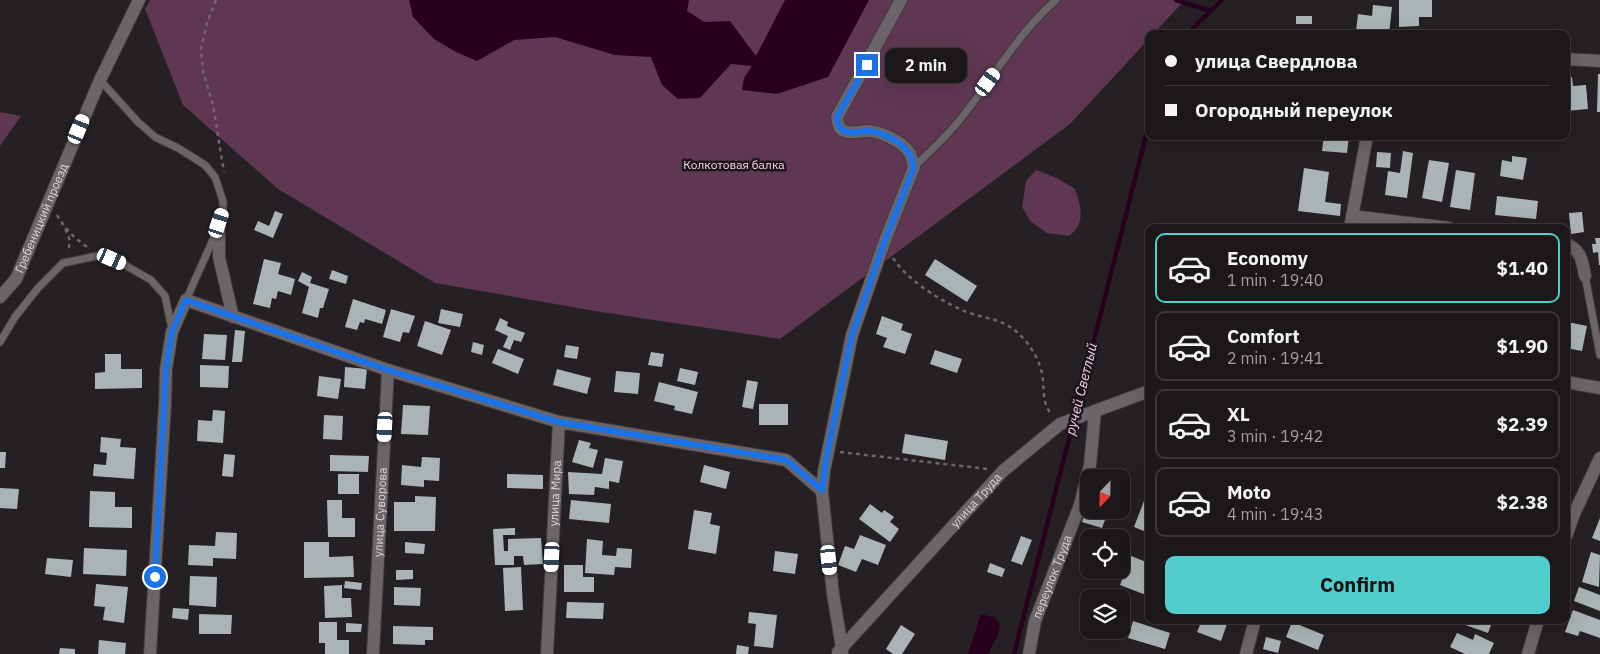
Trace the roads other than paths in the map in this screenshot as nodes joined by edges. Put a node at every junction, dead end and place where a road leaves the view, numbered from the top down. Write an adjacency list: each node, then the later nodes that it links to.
1 (139, 0): 6 (street, Гребеницкий проезд)
2 (901, 0): 8 (street)
3 (1056, 0): 8 (lane)
4 (1570, 59): 5 (street)
5 (1600, 61)
6 (100, 80): 10 (lane); 14 (street, Гребеницкий проезд)
7 (1366, 140): 9 (street)
8 (914, 167): 27 (street)
9 (1351, 222): 11 (street)
10 (219, 223): 15 (lane); 16 (street)
11 (1384, 224)
12 (1570, 246): 13 (street)
13 (1585, 276): 19 (lane)
14 (0, 297)
15 (186, 300): 16 (street); 17 (street)
16 (233, 317): 20 (street)
17 (172, 332): 18 (lane); 32 (street)
18 (0, 342)
19 (1600, 355)
20 (388, 370): 25 (street); 33 (street, улица Суворова)
21 (1570, 383): 22 (street)
22 (1600, 388)
23 (1145, 392): 24 (street, улица Труда)
24 (1095, 411): 31 (street, улица Труда); 35 (street, переулок Труда)
25 (558, 422): 27 (street); 34 (street, улица Мира)
26 (1600, 458): 28 (street)
27 (822, 490): 31 (street)
28 (1570, 525)
29 (1254, 624): 36 (street)
30 (1537, 624): 37 (street)
31 (840, 652)
32 (150, 654)
33 (373, 654)
34 (547, 654)
35 (1029, 654)
36 (1246, 654)
37 (1528, 654)

